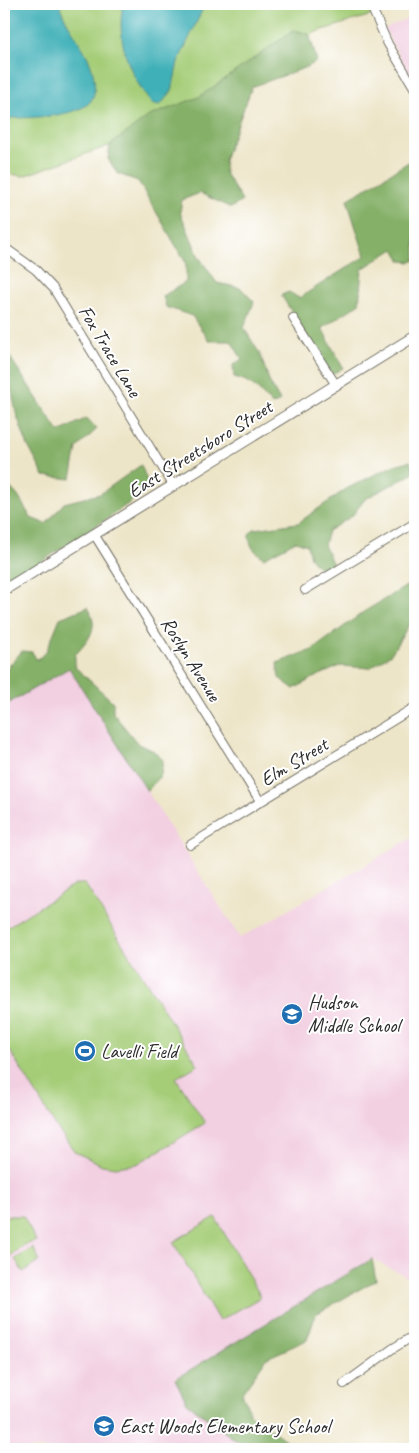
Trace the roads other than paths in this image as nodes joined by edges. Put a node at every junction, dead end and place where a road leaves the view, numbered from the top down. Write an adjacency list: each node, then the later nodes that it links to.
1 (370, 4): 2 (street)
2 (415, 89)
3 (4, 247): 7 (street, Fox Trace Lane)
4 (293, 318): 6 (street)
5 (415, 336): 6 (main road, East Streetsboro Street)
6 (336, 385): 7 (main road, East Streetsboro Street)
7 (173, 485): 9 (main road, East Streetsboro Street)
8 (415, 523): 11 (street)
9 (94, 534): 10 (main road, East Streetsboro Street); 13 (street, Roslyn Avenue)
10 (4, 590)
11 (305, 590)
12 (415, 708): 13 (street, Elm Street)
13 (260, 802): 14 (street, Elm Street)
14 (190, 845)
15 (415, 1335): 16 (street)
16 (344, 1384)

